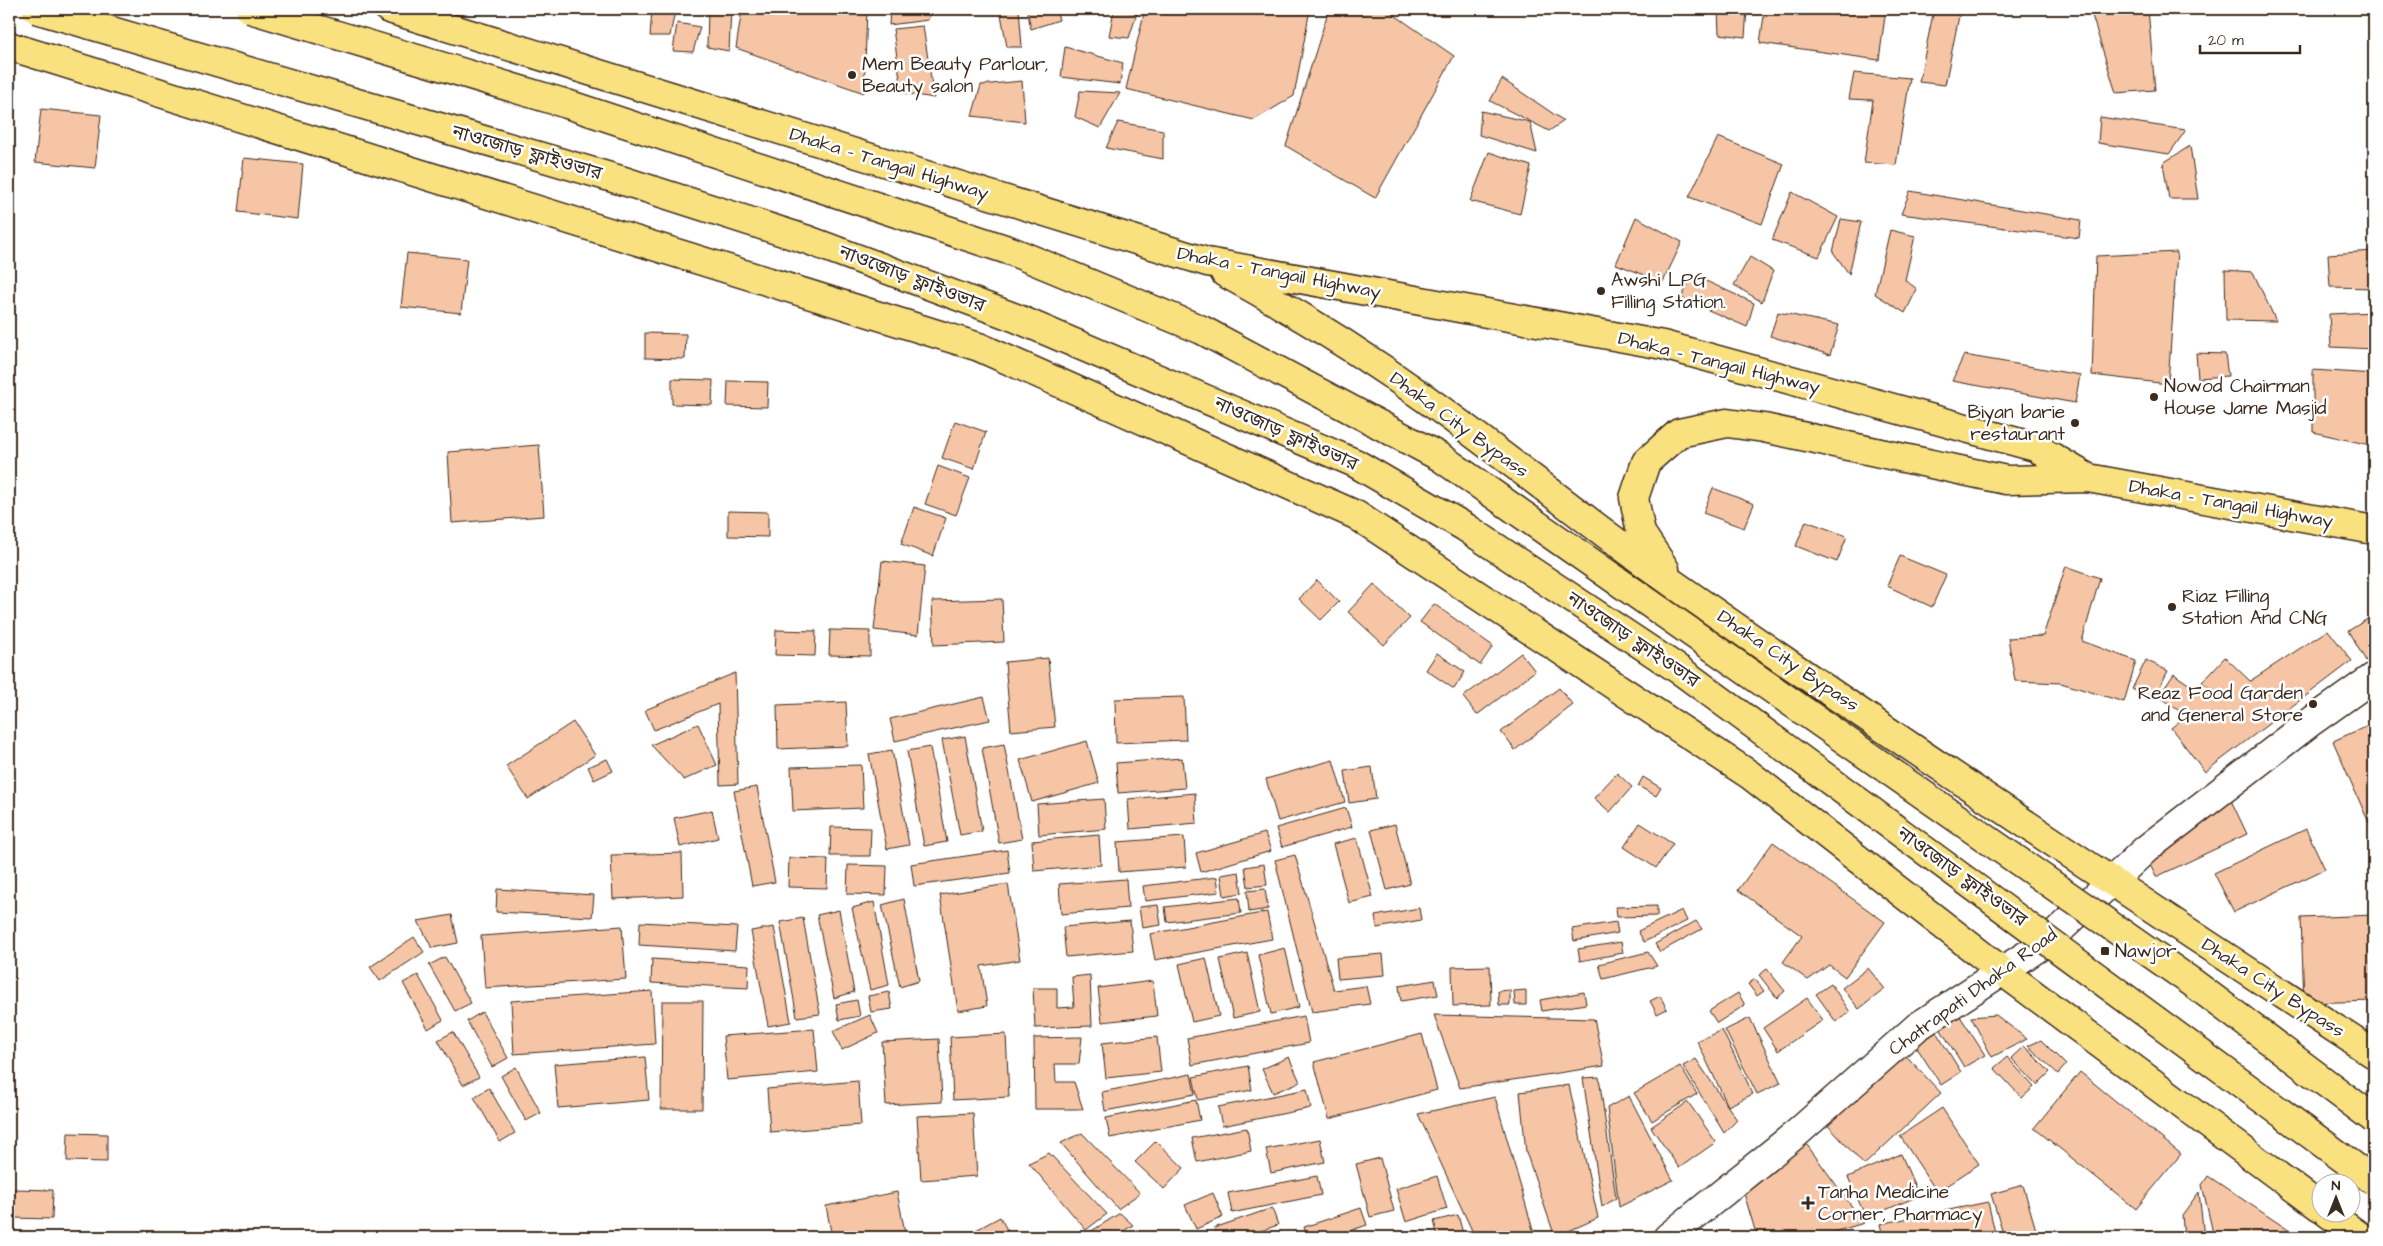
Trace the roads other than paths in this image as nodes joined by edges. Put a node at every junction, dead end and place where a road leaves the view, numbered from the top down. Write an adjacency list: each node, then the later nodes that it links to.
1 (36, 9): 14 (highway, নাওজোড় ফ্লাইওভার, bridge)
2 (250, 9): 13 (highway, নাওজোড় ফ্লাইওভার, bridge)
3 (389, 9): 5 (highway, Dhaka - Tangail Highway)
4 (9, 46): 11 (highway)
5 (1206, 262): 6 (highway, Dhaka - Tangail Highway); 8 (highway, Dhaka City Bypass)
6 (2088, 478): 7 (highway, Dhaka - Tangail Highway); 8 (highway, Dhaka - Tangail Highway)
7 (2374, 530)
8 (1676, 585): 10 (highway, Dhaka City Bypass)
9 (2374, 677): 10 (street, Chatrapati Dhaka Road)
10 (2111, 882): 11 (street, Chatrapati Dhaka Road); 12 (highway, Dhaka City Bypass)
11 (2002, 971): 15 (highway); 17 (street, Chatrapati Dhaka Road)
12 (2374, 1054)
13 (2374, 1119)
14 (2374, 1181)
15 (2310, 1200)
16 (2343, 1224): 18 (highway)
17 (1668, 1237)
18 (2361, 1237)

